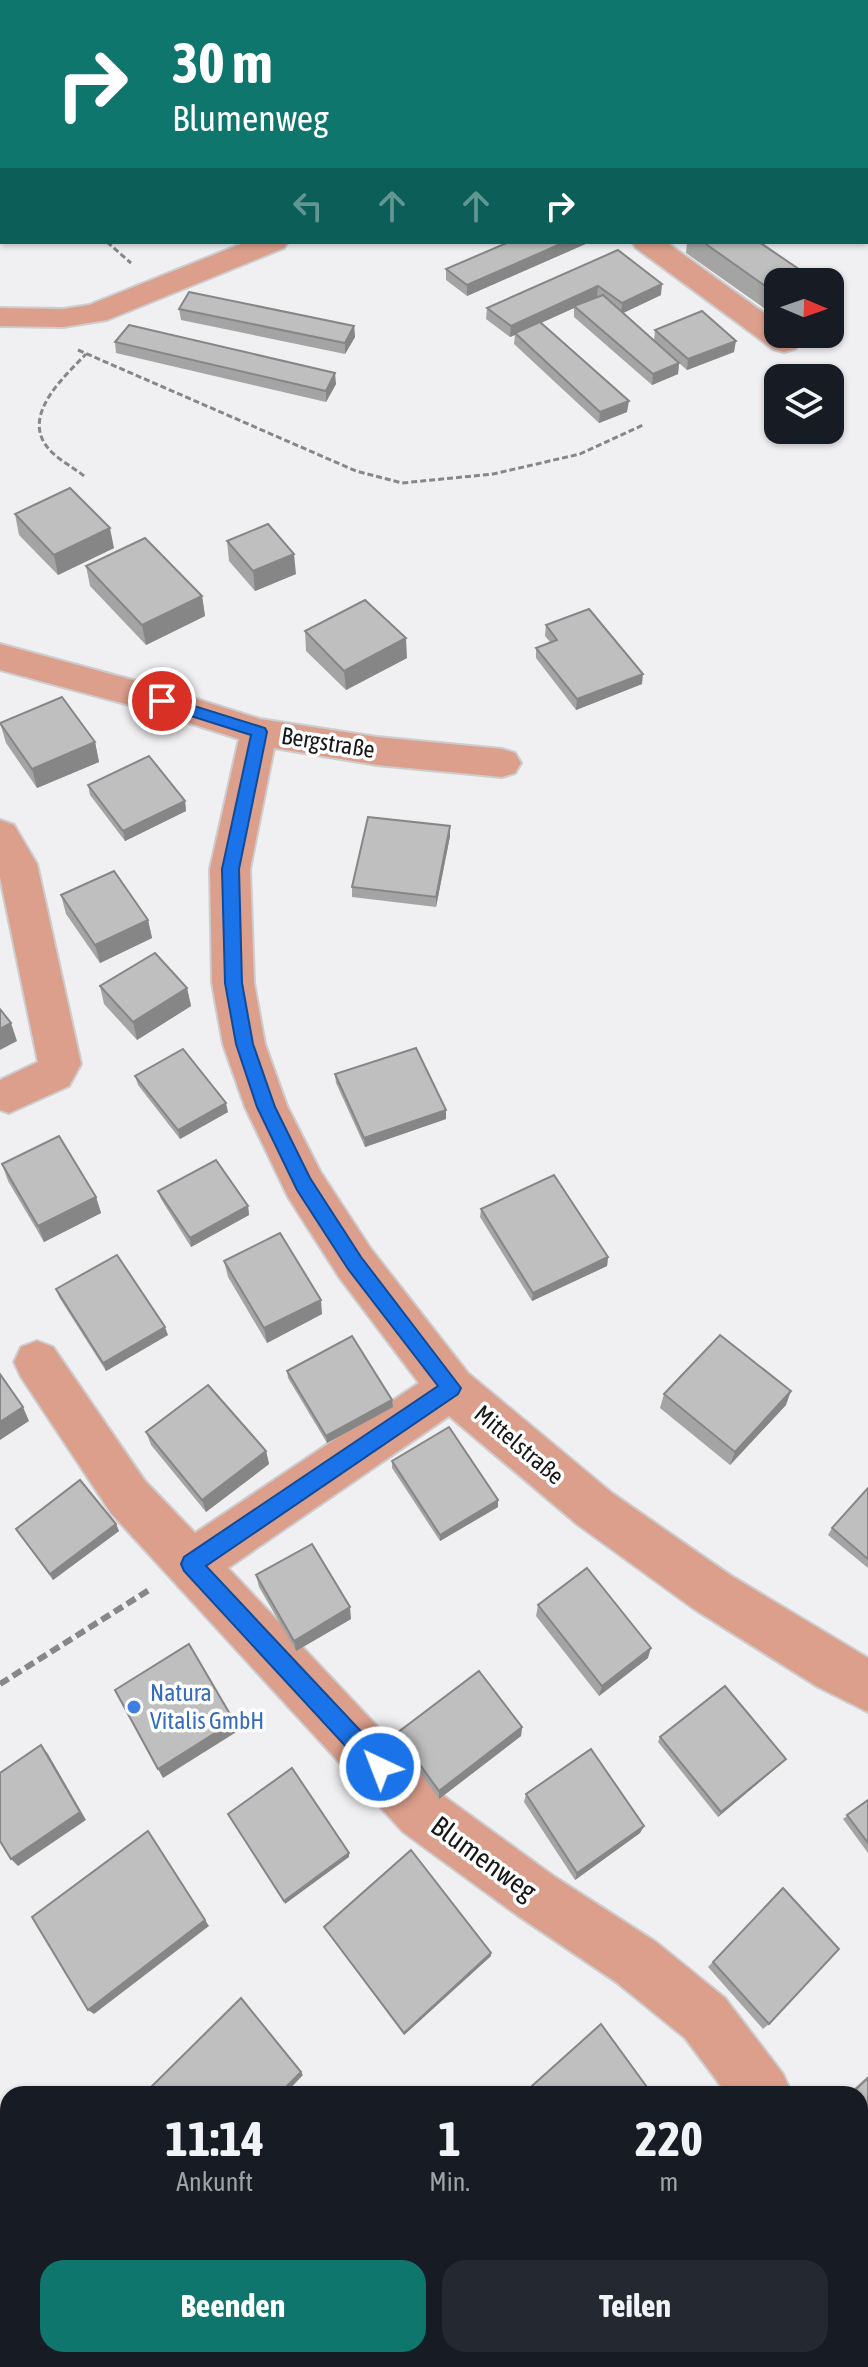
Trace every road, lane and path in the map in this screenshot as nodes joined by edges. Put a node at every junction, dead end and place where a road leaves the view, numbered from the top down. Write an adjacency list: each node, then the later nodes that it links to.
1 (268, 244): 3 (street)
2 (650, 244): 4 (street)
3 (2, 317): 5 (path)
4 (764, 327)
5 (86, 354): 6 (path); 7 (path)
6 (643, 425)
7 (84, 476)
8 (6, 668): 9 (street, Bergstraße)
9 (259, 732): 10 (street, Bergstraße); 14 (street, Mittelstraße)
10 (502, 763)
11 (0, 835): 12 (street)
12 (9, 1095)
13 (37, 1362): 15 (street, Blumenweg)
14 (451, 1388): 15 (street); 17 (street, Mittelstraße)
15 (191, 1564): 16 (path); 18 (street, Blumenweg)
16 (0, 1684)
17 (868, 1686)
18 (757, 2086)

